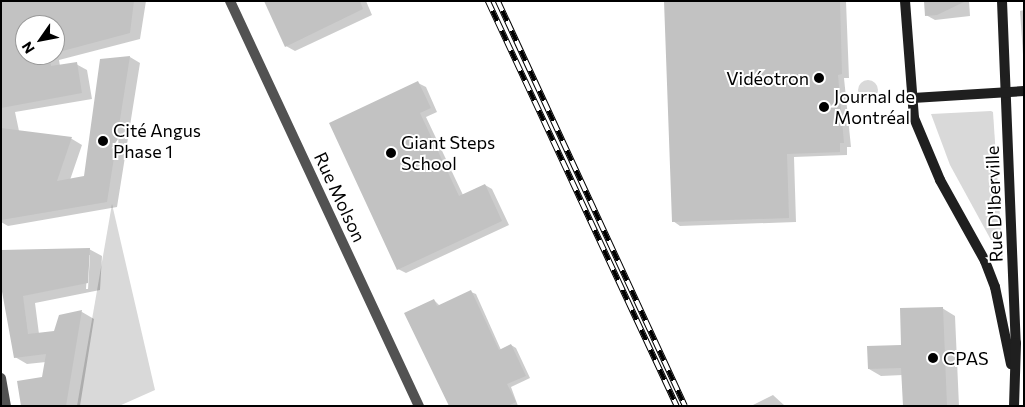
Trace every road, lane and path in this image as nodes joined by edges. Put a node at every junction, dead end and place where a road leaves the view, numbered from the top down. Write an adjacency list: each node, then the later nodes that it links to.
1 (230, 1): 10 (street, Rue Molson)
2 (905, 1): 6 (main road)
3 (1002, 1): 4 (main road, Rue D'Iberville)
4 (1006, 91): 5 (main road); 6 (main road); 7 (main road, Rue D'Iberville)
5 (1024, 91)
6 (913, 98): 7 (main road)
7 (1013, 377): 11 (main road, Rue D'Iberville)
8 (1, 378): 9 (street)
9 (6, 406)
10 (419, 406)
11 (1014, 406)

